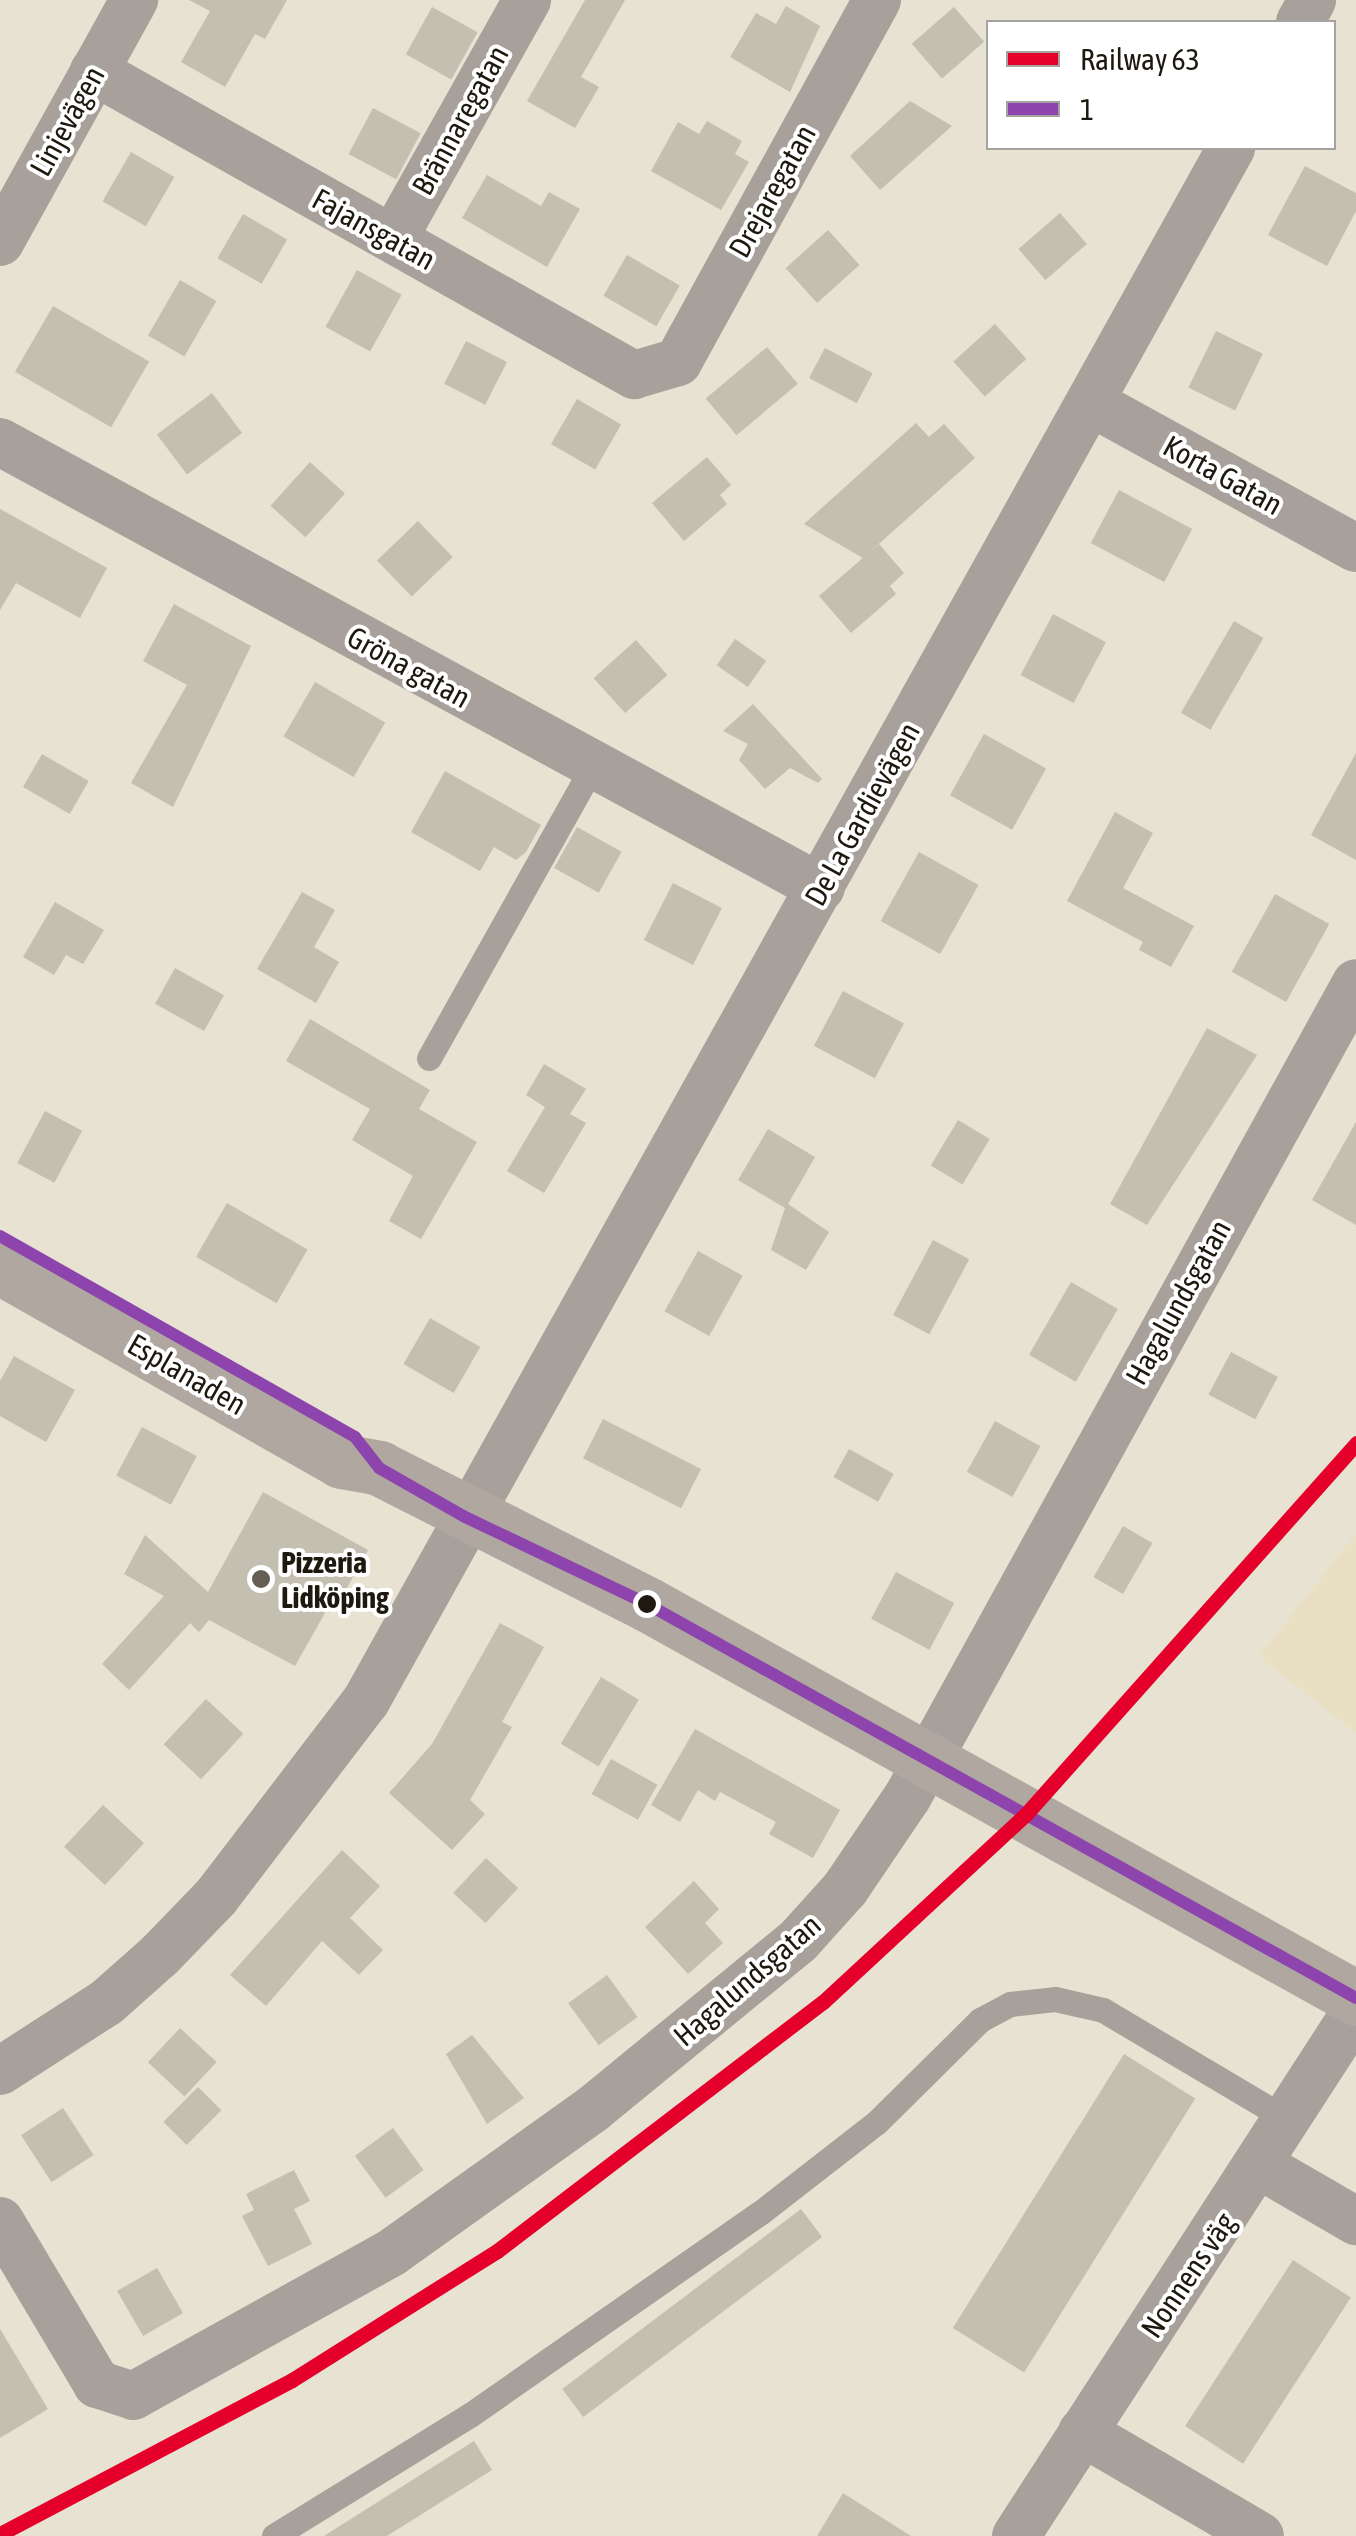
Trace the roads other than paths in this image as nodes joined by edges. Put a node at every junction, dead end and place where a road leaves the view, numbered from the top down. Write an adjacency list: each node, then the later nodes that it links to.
1 (134, 0): 4 (street, Linjevägen)
2 (526, 0): 6 (street, Brännaregatan)
3 (877, 0): 8 (street, Drejaregatan)
4 (94, 71): 6 (street, Fajansgatan); 7 (street, Linjevägen)
5 (1229, 150): 9 (street, De La Gardievägen)
6 (394, 240): 8 (street, Fajansgatan)
7 (0, 242)
8 (658, 372)
9 (1090, 402): 11 (street, Korta Gatan); 13 (street, De La Gardievägen)
10 (0, 442): 12 (street, Gröna gatan)
11 (1356, 548)
12 (592, 766): 13 (street, Gröna gatan); 15 (lane)
13 (821, 888): 19 (street, De La Gardievägen)
14 (1356, 983): 20 (street, Hagalundsgatan)
15 (428, 1058)
16 (0, 1236): 18 (street, Esplanaden)
17 (0, 1267): 18 (street, Esplanaden)
18 (379, 1468): 19 (street, Esplanaden)
19 (465, 1517): 20 (street, Esplanaden); 23 (street, De La Gardievägen)
20 (925, 1760): 21 (street, Esplanaden); 26 (street, Hagalundsgatan)
21 (1356, 1998)
22 (1356, 2011): 24 (street, Nonnens väg)
23 (0, 2071)
24 (1290, 2120): 25 (street, Nonnens väg); 29 (lane)
25 (1261, 2166): 27 (street); 28 (street, Nonnens väg)
26 (0, 2221)
27 (1356, 2221)
28 (1082, 2432): 30 (street, Nonnens väg); 31 (street)
29 (274, 2536)
30 (1016, 2536)
31 (1260, 2536)

